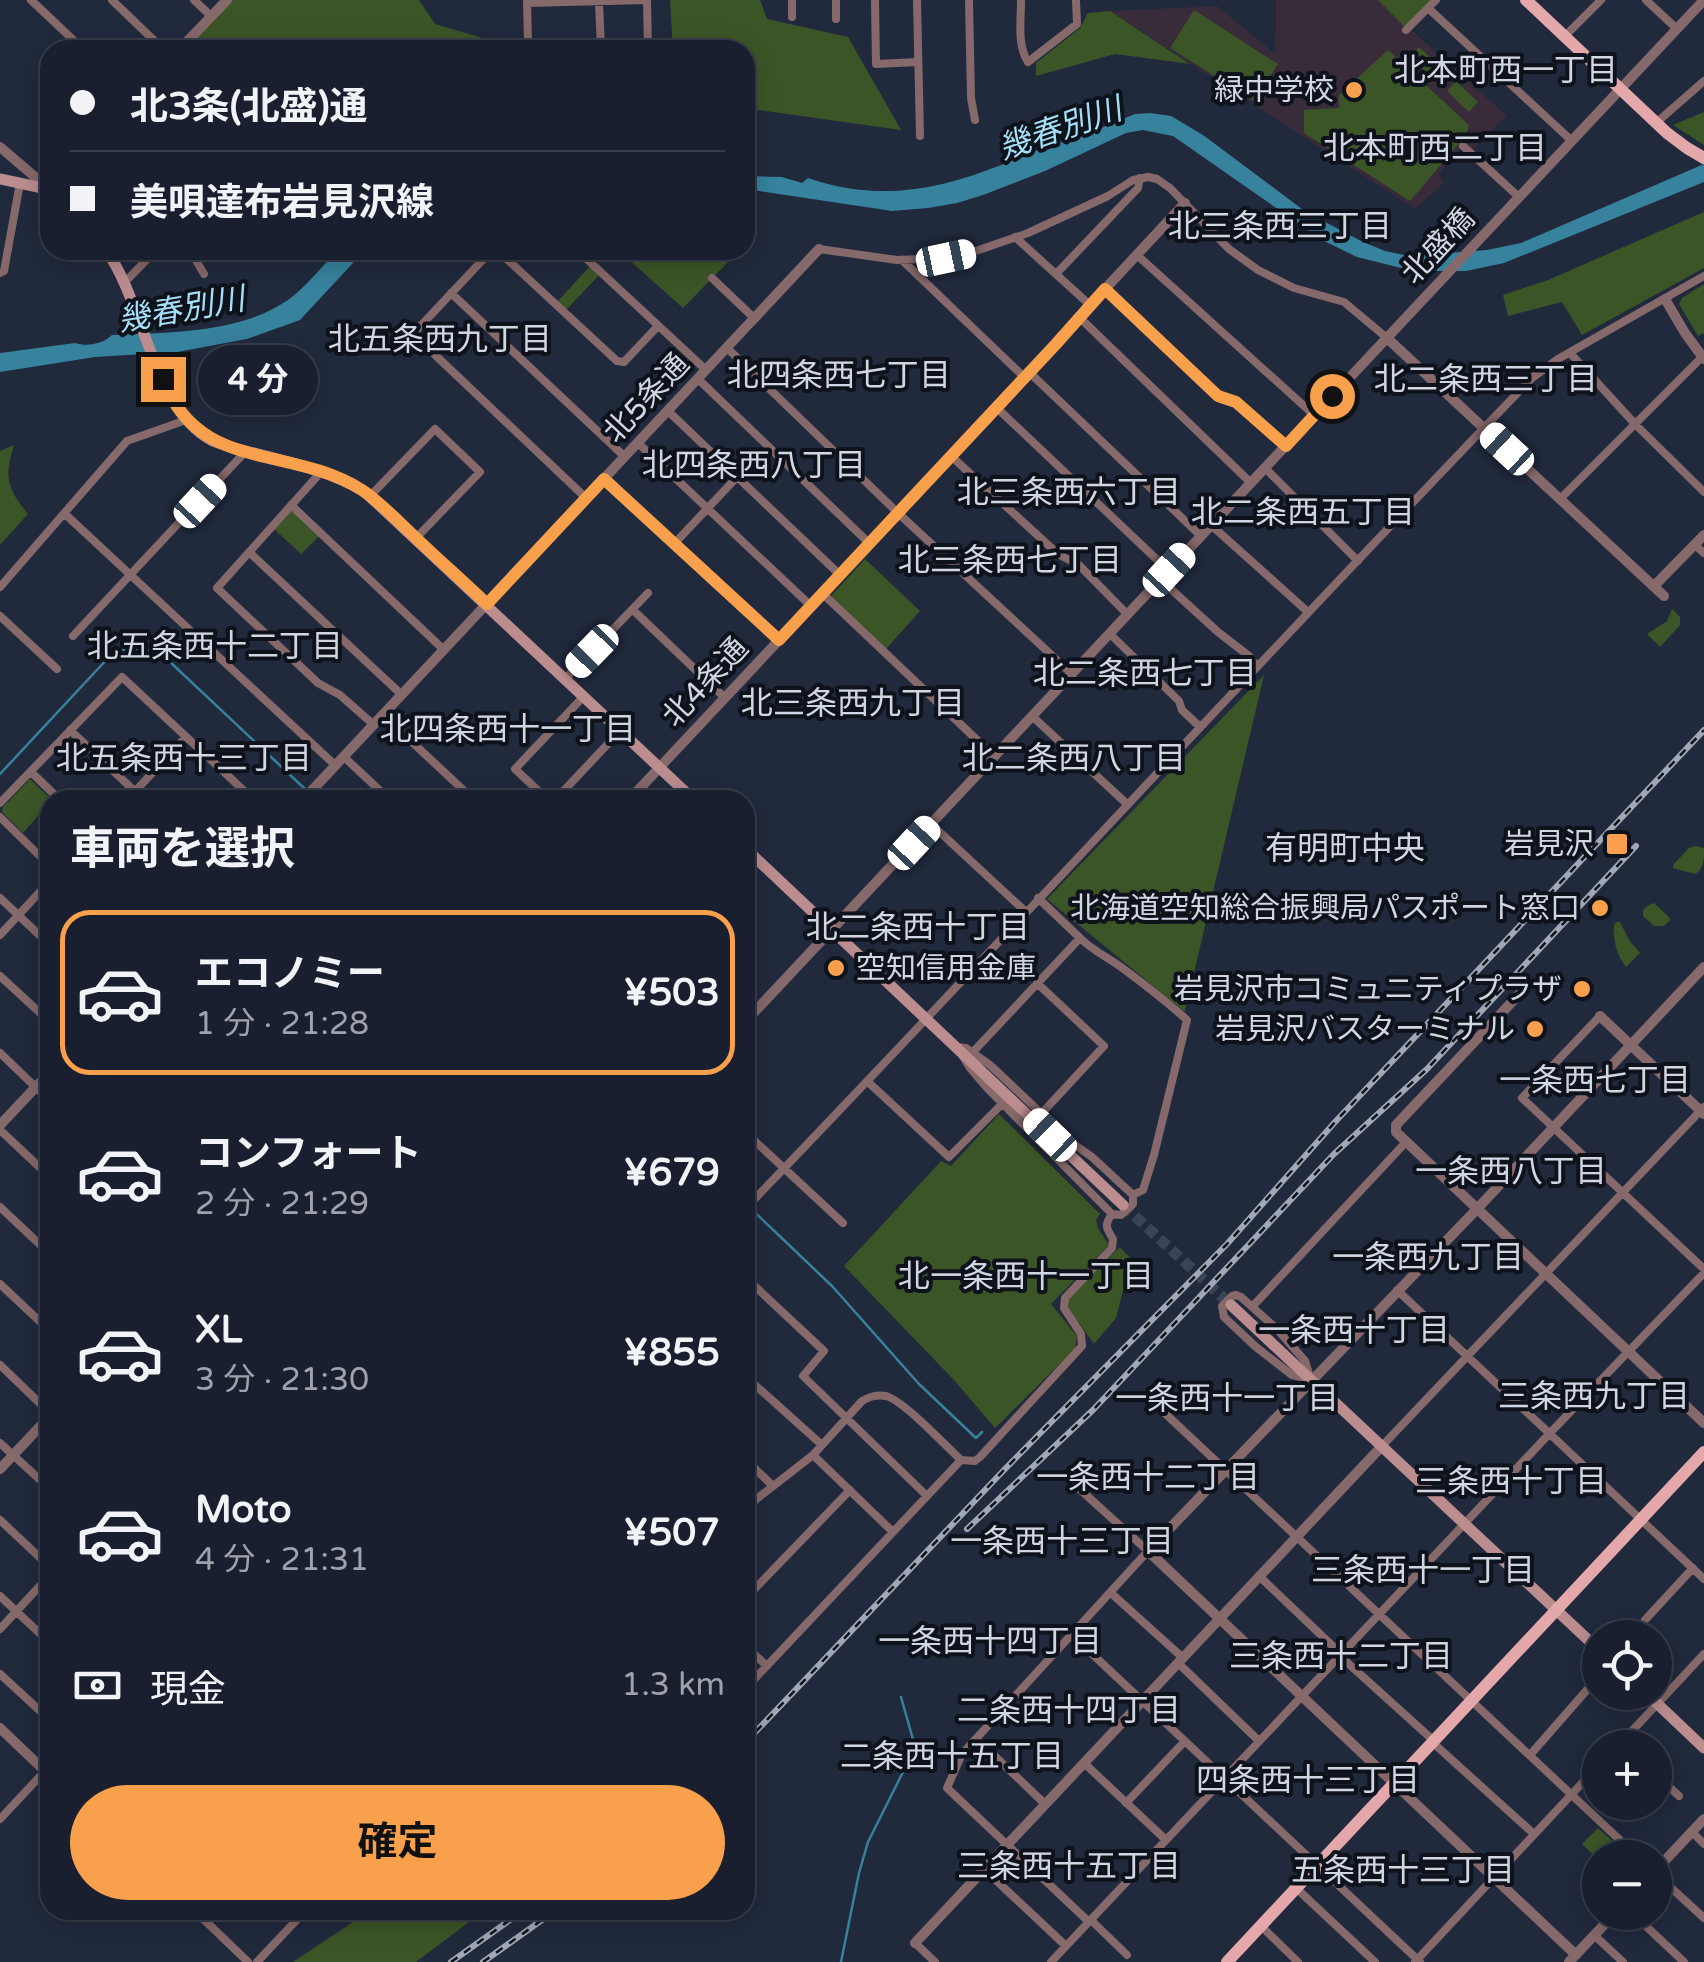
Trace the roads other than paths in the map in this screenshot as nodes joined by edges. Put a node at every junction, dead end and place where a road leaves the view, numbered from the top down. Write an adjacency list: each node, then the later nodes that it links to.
1 (32, 0): 27 (street)
2 (112, 0): 28 (street)
3 (194, 0): 21 (street)
4 (227, 0): 21 (street)
5 (647, 0): 18 (street); 32 (street)
6 (792, 0): 22 (street)
7 (836, 0): 23 (street)
8 (874, 0): 33 (street)
9 (917, 0): 33 (street)
10 (969, 0): 36 (street)
11 (1021, 0): 12 (street)
12 (1076, 0)
13 (1436, 0): 20 (street)
14 (1526, 0): 26 (main road)
15 (1601, 0): 26 (street)
16 (1646, 0): 24 (street)
17 (1704, 0): 24 (street, 北盛橋)
18 (599, 1): 19 (street); 31 (street)
19 (527, 2): 30 (street)
20 (1428, 8): 25 (street); 39 (street)
21 (211, 16): 29 (street)
22 (792, 16)
23 (836, 20)
24 (1677, 29): 35 (street, 北盛橋)
25 (1406, 30)
26 (1565, 37): 35 (main road)
27 (74, 40)
28 (154, 40)
29 (188, 40)
30 (528, 40)
31 (600, 40)
32 (648, 40)
33 (918, 62): 38 (street)
34 (1704, 80): 37 (street)
35 (1620, 89): 37 (main road); 39 (street, 北盛橋)
36 (975, 120)
37 (1656, 123): 42 (main road)
38 (920, 136)
39 (1572, 141): 48 (street, 北盛橋)
40 (1463, 146): 48 (street)
41 (0, 147): 45 (street)
42 (1704, 158)
43 (1140, 178): 49 (street); 52 (street); 64 (street)
44 (0, 179): 46 (main road)
45 (40, 181)
46 (20, 183): 47 (main road); 51 (street)
47 (40, 187)
48 (1519, 198): 75 (street, 北盛橋)
49 (1185, 203): 54 (street, 北4条通); 75 (street)
50 (0, 221): 51 (street)
51 (13, 224): 62 (street)
52 (1016, 237): 61 (street); 64 (street)
53 (820, 249): 61 (street); 73 (street, 北5条通)
54 (1136, 255): 68 (street, 北4条通); 83 (street)
55 (112, 260): 67 (main road)
56 (146, 260): 67 (street)
57 (196, 260): 63 (street)
58 (484, 260): 69 (street)
59 (505, 260): 74 (street)
60 (589, 260): 74 (street)
61 (902, 260): 80 (street)
62 (0, 273)
63 (204, 274)
64 (1056, 274): 71 (street)
65 (1704, 276): 70 (street)
66 (712, 278): 73 (street)
67 (125, 282): 84 (main road)
68 (1105, 289): 71 (street, 北4条通); 88 (street)
69 (451, 293): 90 (street); 99 (street)
70 (1666, 299): 77 (street); 78 (street)
71 (1090, 305): 72 (street, 北4条通)
72 (1078, 317): 80 (street, 北4条通); 96 (street)
73 (754, 318): 76 (street, 北5条通)
74 (658, 326): 79 (street)
75 (1387, 338): 83 (street, 北盛橋); 86 (street)
76 (727, 348): 79 (street, 北5条通); 103 (street)
77 (1570, 352): 85 (street); 86 (street)
78 (1703, 358): 85 (street)
79 (702, 375): 82 (street, 北5条通); 109 (street)
80 (1027, 376): 81 (street, 北4条通); 107 (street)
81 (997, 408): 91 (street, 北4条通); 115 (street)
82 (668, 411): 87 (street, 北5条通); 94 (street)
83 (1314, 416): 88 (street, 北盛橋)
84 (186, 420): 89 (main road); 104 (street)
85 (1636, 425): 97 (street); 100 (street)
86 (1484, 427): 100 (street); 113 (street)
87 (638, 443): 90 (street, 北5条通); 102 (street)
88 (1286, 446): 92 (street, 北盛橋)
89 (246, 451): 93 (main road); 116 (street)
90 (625, 456): 95 (street, 北5条通)
91 (952, 456): 103 (street, 北4条通); 126 (street)
92 (1265, 468): 96 (street, 北盛橋); 113 (street)
93 (322, 471): 98 (main road); 101 (street)
94 (737, 477): 102 (street); 114 (street)
95 (604, 479): 99 (street, 北5条通); 110 (street)
96 (1252, 482): 105 (street, 北盛橋)
97 (1704, 492)
98 (370, 496): 108 (main road); 108 (street)
99 (586, 498): 122 (street, 北5条通)
100 (1560, 499): 117 (street)
101 (292, 505): 112 (street); 131 (street)
102 (707, 508): 110 (street); 123 (street)
103 (898, 512): 109 (street, 北4条通); 134 (street)
104 (64, 514): 116 (street); 118 (street)
105 (1212, 525): 107 (street, 北盛橋); 125 (street)
106 (1704, 535): 111 (street)
107 (1202, 536): 115 (street, 北盛橋)
108 (416, 538): 122 (main road)
109 (869, 542): 114 (street, 北4条通)
110 (674, 544): 130 (street)
111 (1700, 549): 117 (street)
112 (249, 552): 136 (street); 141 (street)
113 (1358, 561): 125 (street)
114 (839, 574): 120 (street, 北4条通)
115 (1165, 575): 126 (street, 北盛橋); 132 (street)
116 (131, 576): 129 (street); 147 (street)
117 (1654, 586): 121 (street)
118 (0, 587)
119 (648, 592): 124 (street)
120 (822, 593): 123 (street, 北4条通); 146 (street)
121 (1664, 596)
122 (487, 604): 131 (street, 北5条通); 135 (main road)
123 (810, 606): 130 (street, 北4条通)
124 (632, 610): 135 (street); 138 (street)
125 (1308, 612): 132 (street)
126 (1128, 615): 128 (street, 北盛橋)
127 (0, 616): 133 (street)
128 (1110, 634): 134 (street, 北盛橋); 142 (street)
129 (73, 636)
130 (779, 640): 138 (street, 北4条通)
131 (444, 650): 136 (street, 北5条通)
132 (1257, 666): 142 (street)
133 (57, 669)
134 (1072, 674): 140 (street, 北盛橋)
135 (566, 678): 137 (main road)
136 (402, 695): 139 (street, 北5条通)
137 (584, 696): 144 (main road); 157 (street)
138 (725, 698): 148 (street, 北4条通)
139 (384, 715): 141 (street, 北5条通); 156 (street)
140 (1032, 716): 146 (street, 北盛橋); 162 (street)
141 (374, 725): 147 (street, 北5条通)
142 (1200, 726): 162 (street)
143 (70, 730): 145 (street); 149 (street); 151 (street)
144 (621, 730): 148 (main road); 158 (street)
145 (186, 737): 152 (street); 153 (street)
146 (994, 756): 164 (street, 北盛橋)
147 (340, 761): 154 (street, 北5条通); 155 (street)
148 (659, 767): 159 (street, 北4条通); 160 (main road)
149 (31, 772): 150 (street); 161 (street)
150 (50, 790)
151 (134, 790)
152 (136, 790)
153 (243, 790)
154 (313, 790)
155 (377, 790)
156 (463, 790)
157 (539, 790)
158 (561, 790)
159 (638, 790)
160 (683, 790)
161 (0, 802)
162 (1127, 804): 169 (street)
163 (0, 817): 165 (street)
164 (931, 824): 170 (street); 172 (street, 北盛橋)
165 (40, 856)
166 (755, 857): 172 (main road)
167 (40, 892): 171 (street)
168 (0, 898): 171 (street)
169 (1038, 898): 170 (street); 175 (street)
170 (1026, 912): 183 (street)
171 (18, 915): 173 (street); 174 (street)
172 (832, 930): 180 (street, 北盛橋); 183 (main road)
173 (0, 935)
174 (40, 936)
175 (1080, 938): 178 (street); 202 (street)
176 (1704, 967): 184 (street)
177 (0, 976): 181 (street)
178 (1037, 984): 186 (street); 194 (street)
179 (1526, 987): 198 (street)
180 (755, 1011)
181 (40, 1013)
182 (1600, 1016): 184 (street); 196 (street)
183 (927, 1019): 185 (main road); 188 (street)
184 (1631, 1045): 193 (street); 196 (street)
185 (958, 1047): 186 (street); 192 (street); 204 (main road)
186 (973, 1052): 194 (street)
187 (0, 1054): 190 (street)
188 (868, 1082): 192 (street); 200 (street)
189 (40, 1083): 190 (street)
190 (36, 1087): 191 (street); 195 (street)
191 (40, 1091)
192 (1003, 1103): 207 (street)
193 (1703, 1110): 201 (street)
194 (1042, 1113): 202 (street)
195 (0, 1127): 199 (street)
196 (1552, 1127): 201 (street); 206 (street)
197 (755, 1141): 200 (street)
198 (1406, 1142): 206 (street); 216 (street)
199 (40, 1167)
200 (785, 1169): 203 (street); 208 (street)
201 (1623, 1192): 210 (street); 211 (street)
202 (1134, 1195): 207 (street)
203 (755, 1198)
204 (1123, 1205)
205 (0, 1207): 209 (street)
206 (1476, 1210): 211 (street); 214 (street)
207 (1112, 1214): 235 (street)
208 (843, 1223)
209 (40, 1245)
210 (1704, 1271): 218 (street)
211 (1546, 1274): 218 (street); 219 (street)
212 (0, 1284): 217 (street)
213 (755, 1286): 225 (street)
214 (1398, 1290): 219 (street); 221 (street)
215 (1231, 1306): 221 (main road)
216 (1252, 1307): 221 (street); 221 (street)
217 (40, 1322)
218 (1628, 1352): 226 (street); 228 (street)
219 (1467, 1356): 228 (street); 231 (street)
220 (0, 1365): 224 (street)
221 (1310, 1380): 231 (main road); 238 (street)
222 (755, 1385): 230 (street)
223 (1154, 1403): 238 (street)
224 (40, 1404)
225 (846, 1418): 230 (street); 235 (street); 243 (street)
226 (1704, 1423)
227 (40, 1425): 233 (street)
228 (1550, 1432): 245 (street); 247 (street)
229 (0, 1443): 233 (street)
230 (822, 1445): 234 (street)
231 (1382, 1446): 247 (main road); 249 (street)
232 (1704, 1452): 245 (main road)
233 (13, 1455): 236 (street); 239 (street)
234 (813, 1455): 241 (street); 242 (street)
235 (961, 1460): 243 (street)
236 (0, 1469)
237 (755, 1469): 241 (street)
238 (1225, 1470): 249 (street); 250 (street)
239 (40, 1480)
240 (1075, 1485): 250 (street)
241 (773, 1486): 244 (street)
242 (850, 1490): 248 (street); 256 (street)
243 (927, 1496): 248 (street)
244 (755, 1500)
245 (1641, 1518): 252 (street); 259 (main road)
246 (0, 1520): 251 (street)
247 (1464, 1523): 259 (main road); 261 (street)
248 (893, 1532): 272 (street)
249 (1297, 1536): 253 (street); 261 (street)
250 (1148, 1551): 257 (street); 262 (street)
251 (40, 1558)
252 (1693, 1568): 254 (street); 263 (street)
253 (1259, 1576): 262 (street); 270 (street)
254 (1704, 1579)
255 (40, 1586): 260 (street)
256 (755, 1589)
257 (1112, 1593): 267 (street); 271 (street)
258 (0, 1596): 260 (street)
259 (1556, 1608): 265 (main road); 278 (main road)
260 (16, 1612): 264 (street); 266 (street)
261 (1379, 1614): 270 (street); 278 (street)
262 (1220, 1618): 271 (street); 276 (street)
263 (1645, 1620)
264 (0, 1629)
265 (1582, 1633)
266 (40, 1634)
267 (1072, 1635): 279 (street); 285 (street)
268 (1704, 1654): 275 (street)
269 (755, 1655): 272 (street)
270 (1340, 1655): 276 (street); 287 (street)
271 (1180, 1660): 279 (street); 286 (street)
272 (767, 1666): 274 (street)
273 (0, 1674): 282 (street)
274 (755, 1679)
275 (1672, 1687)
276 (1303, 1696): 286 (street); 295 (street)
277 (1582, 1696): 290 (street)
278 (1472, 1700): 287 (main road); 290 (street)
279 (1142, 1701): 288 (street); 292 (street)
280 (1651, 1710): 284 (street)
281 (1664, 1710): 289 (main road)
282 (40, 1711)
283 (0, 1728): 291 (street)
284 (1634, 1730)
285 (977, 1739): 301 (street); 309 (street)
286 (1260, 1741): 294 (street)
287 (1433, 1741): 295 (main road); 305 (street)
288 (1184, 1742): 294 (street); 300 (street)
289 (1704, 1748)
290 (1530, 1755): 298 (street)
291 (40, 1763)
292 (1084, 1763): 300 (street); 301 (street)
293 (40, 1778): 302 (street)
294 (1224, 1778): 306 (street); 311 (street)
295 (1394, 1783): 311 (main road); 313 (street)
296 (1582, 1783): 298 (street)
297 (1672, 1790): 299 (street)
298 (1572, 1794): 305 (street); 307 (street)
299 (1678, 1796)
300 (1126, 1803): 306 (street)
301 (1045, 1804): 309 (street)
302 (0, 1819)
303 (1704, 1819): 304 (street)
304 (1692, 1832): 308 (street); 310 (street)
305 (1534, 1834): 313 (street)
306 (1166, 1840): 319 (street)
307 (1620, 1840)
308 (1704, 1844)
309 (1007, 1846): 312 (street); 319 (street)
310 (1672, 1854)
311 (1318, 1865): 314 (main road); 328 (street)
312 (984, 1870): 324 (street); 325 (street)
313 (1495, 1877): 327 (street); 328 (street)
314 (1296, 1888): 320 (main road); 335 (street)
315 (1672, 1888): 316 (street)
316 (1704, 1918)
317 (204, 1920): 329 (street)
318 (297, 1920): 330 (street)
319 (1090, 1921): 325 (street); 326 (street)
320 (1260, 1926): 333 (main road); 334 (street)
321 (1599, 1930): 323 (street)
322 (1650, 1930): 337 (street)
323 (1594, 1935): 327 (street); 336 (street)
324 (915, 1943): 331 (street)
325 (1066, 1946): 332 (street)
326 (1127, 1955)
327 (1574, 1959)
328 (1417, 1961)
329 (248, 1962)
330 (257, 1962)
331 (936, 1962)
332 (1052, 1962)
333 (1226, 1962)
334 (1298, 1962)
335 (1375, 1962)
336 (1623, 1962)
337 (1684, 1962)

